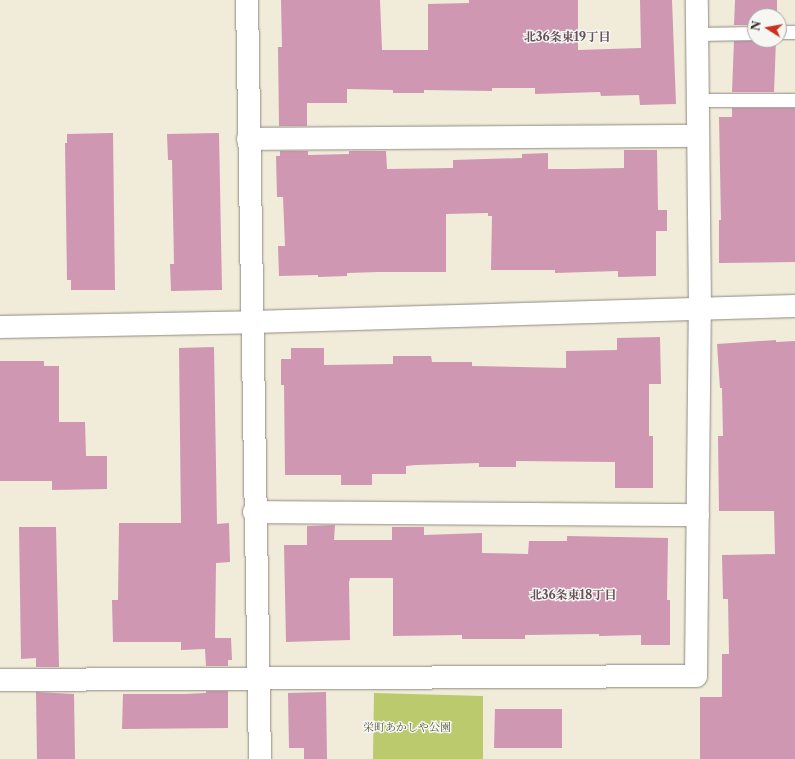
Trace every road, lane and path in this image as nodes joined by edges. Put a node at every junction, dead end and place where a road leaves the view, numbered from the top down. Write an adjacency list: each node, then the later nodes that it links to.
1 (247, 0): 8 (street)
2 (697, 0): 4 (street)
3 (747, 33): 4 (lane)
4 (698, 34): 5 (street)
5 (698, 100): 6 (lane); 7 (street)
6 (795, 100)
7 (698, 136): 8 (street); 10 (street)
8 (248, 139): 11 (street)
9 (795, 306): 10 (street)
10 (700, 310): 11 (street); 14 (street)
11 (253, 322): 12 (street); 13 (street)
12 (0, 327)
13 (254, 512): 14 (street); 15 (street)
14 (698, 515): 15 (street)
15 (258, 678): 16 (street); 17 (street)
16 (0, 680)
17 (260, 759)

